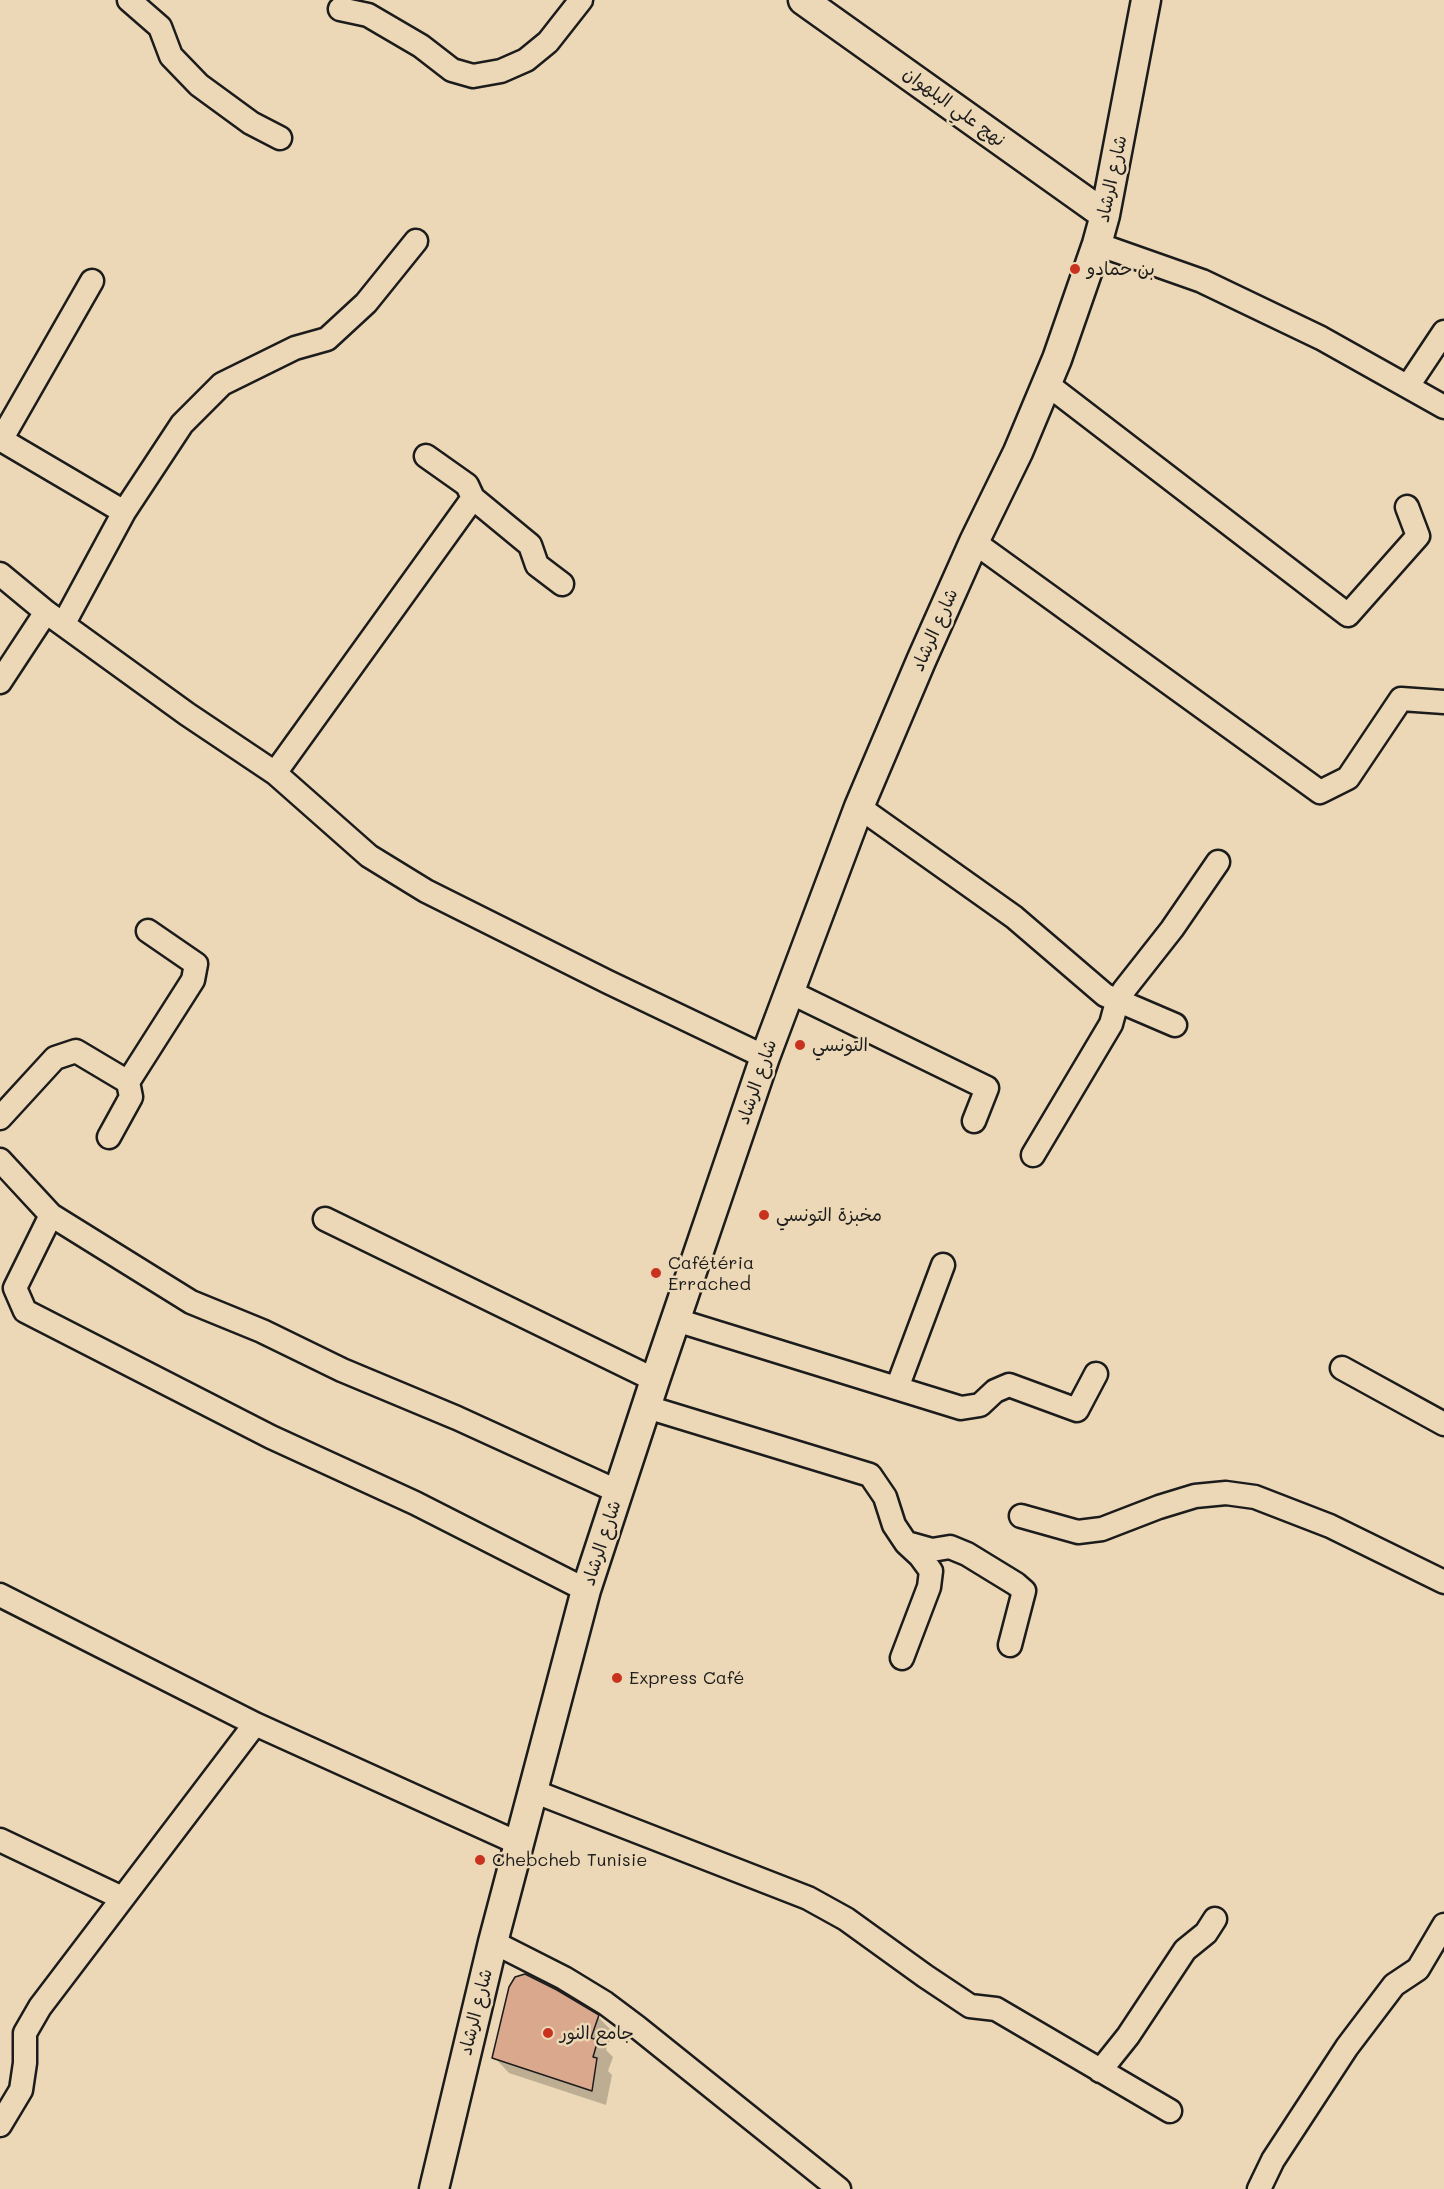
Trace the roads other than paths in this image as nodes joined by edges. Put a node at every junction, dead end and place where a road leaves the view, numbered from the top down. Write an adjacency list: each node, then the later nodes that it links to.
1 (129, 0): 6 (street)
2 (581, 0): 5 (street)
3 (803, 0): 7 (street, نهج علي البلهوان)
4 (1146, 0): 7 (street, شارع الرشاد)
5 (340, 9)
6 (280, 138)
7 (1105, 215): 9 (street, شارع الرشاد)
8 (416, 241): 19 (street)
9 (1098, 244): 12 (street, شارع الرشاد); 13 (street)
10 (92, 281): 15 (street)
11 (1444, 332): 13 (street)
12 (1047, 384): 18 (street); 20 (street, شارع الرشاد)
13 (1408, 386): 14 (street)
14 (1444, 407)
15 (1, 439): 19 (street)
16 (426, 456): 17 (street)
17 (473, 498): 22 (street); 26 (street)
18 (1407, 507)
19 (124, 512): 23 (street)
20 (974, 542): 25 (street); 27 (street, شارع الرشاد)
21 (0, 574): 23 (street)
22 (562, 584)
23 (55, 617): 24 (street); 26 (street)
24 (0, 682)
25 (1444, 702)
26 (275, 773): 33 (street)
27 (859, 807): 30 (street, شارع الرشاد); 31 (street)
28 (1218, 862): 31 (street)
29 (148, 931): 34 (street)
30 (790, 992): 33 (street, شارع الرشاد); 36 (street)
31 (1117, 1002): 32 (street); 38 (street)
32 (1175, 1025)
33 (765, 1057): 43 (street, شارع الرشاد)
34 (128, 1082): 35 (street); 37 (street)
35 (0, 1118)
36 (974, 1120)
37 (109, 1137)
38 (1033, 1155)
39 (0, 1160): 40 (street)
40 (51, 1215): 49 (street); 53 (street)
41 (325, 1219): 47 (street)
42 (943, 1265): 46 (street)
43 (676, 1320): 46 (street); 47 (street, شارع الرشاد)
44 (1342, 1368): 48 (street)
45 (1096, 1374): 46 (street)
46 (897, 1388)
47 (651, 1393): 49 (street, شارع الرشاد); 51 (street)
48 (1444, 1424)
49 (619, 1492): 53 (street, شارع الرشاد)
50 (1021, 1516): 52 (street)
51 (906, 1543): 55 (street); 56 (street)
52 (1444, 1582)
53 (586, 1590): 58 (street, شارع الرشاد)
54 (0, 1595): 57 (street)
55 (1010, 1645)
56 (902, 1658)
57 (255, 1724): 60 (street); 61 (street)
58 (533, 1791): 60 (street, شارع الرشاد); 65 (street)
59 (0, 1840): 61 (street)
60 (520, 1844): 64 (street, شارع الرشاد)
61 (122, 1898): 67 (street)
62 (1215, 1919): 65 (street)
63 (1444, 1925): 70 (street)
64 (493, 1942): 68 (street, شارع الرشاد); 69 (street)
65 (1100, 2071): 66 (street)
66 (1170, 2111)
67 (0, 2125)
68 (435, 2189)
69 (839, 2189)
70 (1259, 2189)

